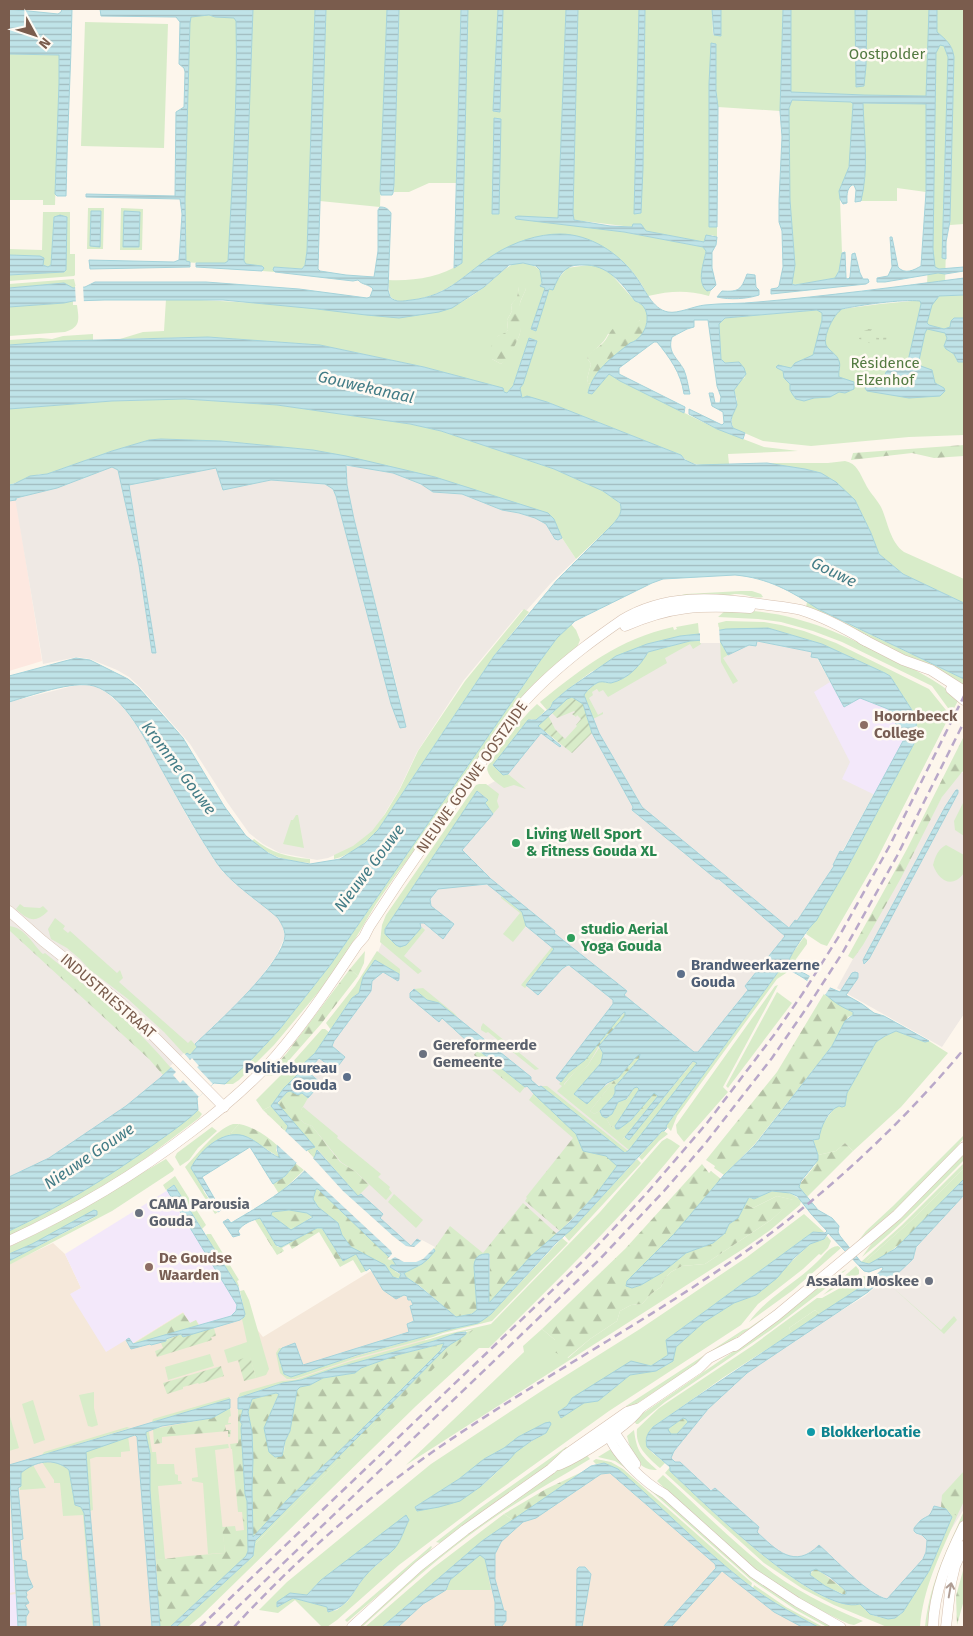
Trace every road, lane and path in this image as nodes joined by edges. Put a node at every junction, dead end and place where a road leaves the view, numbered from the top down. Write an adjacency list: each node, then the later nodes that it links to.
1 (904, 660): 2 (main road, NIEUWE GOUWE OOSTZIJDE); 3 (main road, NIEUWE GOUWE OOSTZIJDE); 5 (main road, NIEUWE GOUWE OOSTZIJDE)
2 (964, 691)
3 (964, 700)
4 (9, 911): 5 (main road, INDUSTRIESTRAAT)
5 (224, 1106): 7 (main road, NIEUWE GOUWE OOSTZIJDE)
6 (964, 1147): 8 (main road)
7 (9, 1241)
8 (610, 1430): 11 (street); 12 (main road)
9 (964, 1526): 14 (main road)
10 (964, 1546): 15 (main road, one-way to 10)
11 (837, 1625): 13 (street)
12 (352, 1627)
13 (850, 1627)
14 (933, 1627)
15 (946, 1627)

